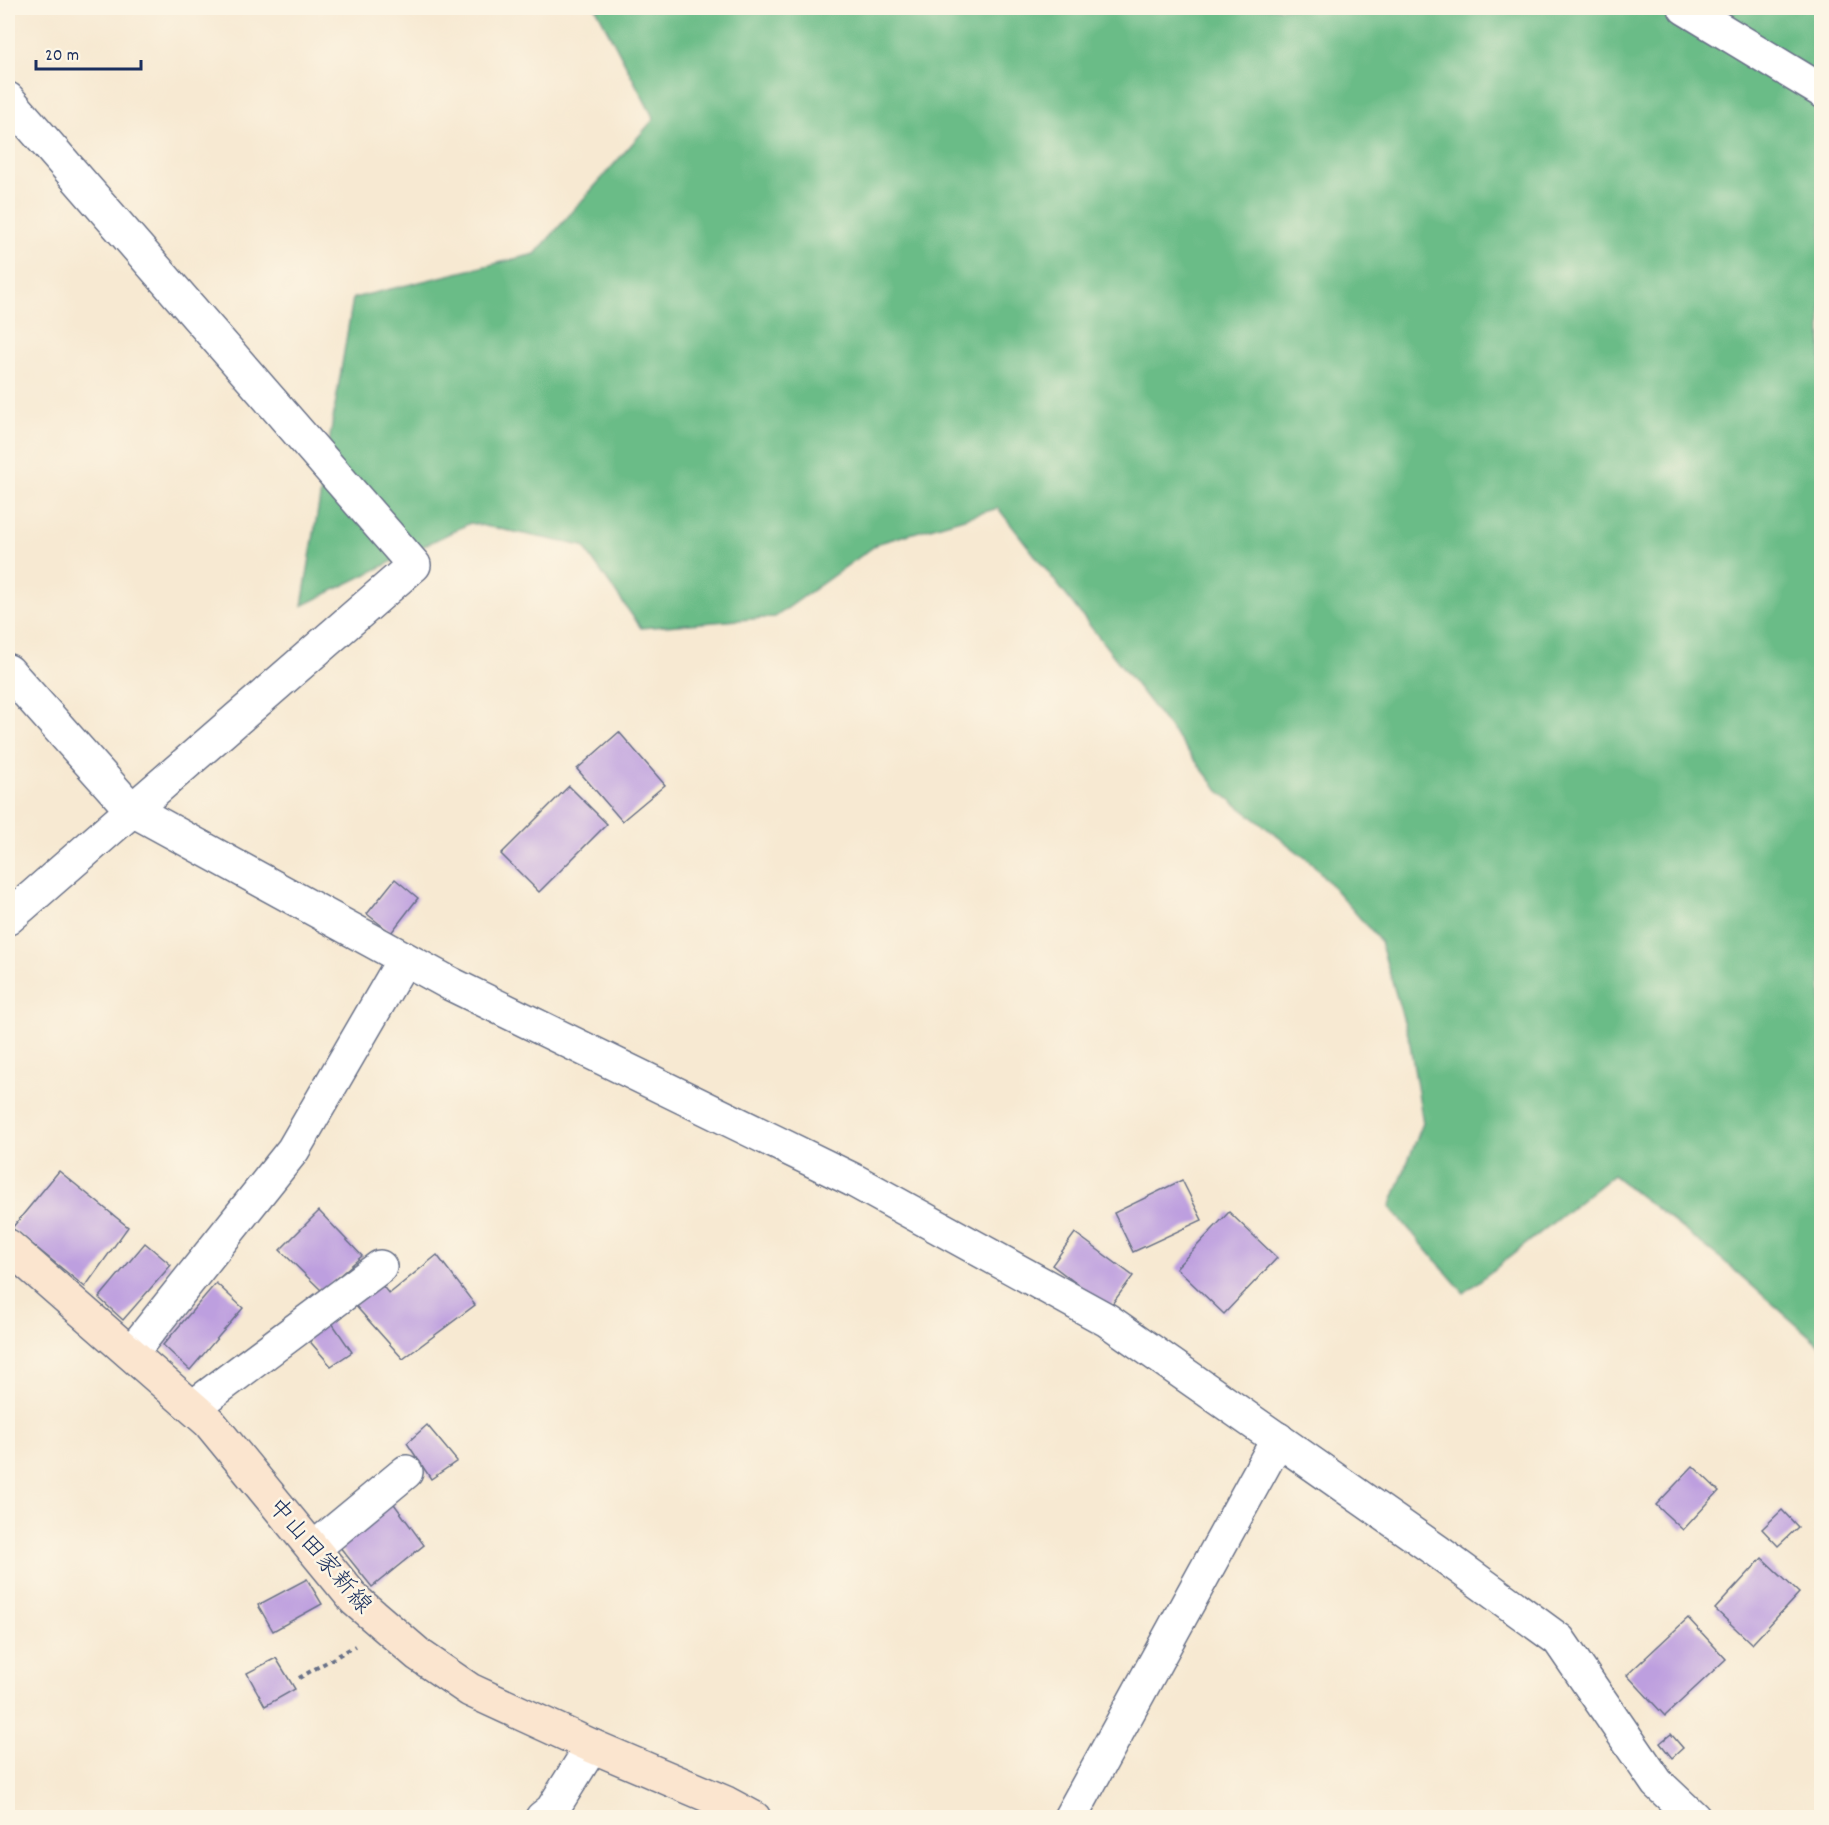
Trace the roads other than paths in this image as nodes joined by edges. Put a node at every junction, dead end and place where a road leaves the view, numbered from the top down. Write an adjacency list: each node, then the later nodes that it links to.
1 (1685, 8): 2 (street)
2 (1821, 91)
3 (8, 99): 5 (street)
4 (8, 670): 5 (street)
5 (131, 809): 6 (street); 7 (street)
6 (8, 918)
7 (404, 959): 10 (street); 12 (street)
8 (8, 1246): 10 (main road, 中山田家新線)
9 (380, 1267): 11 (street)
10 (131, 1353): 11 (main road, 中山田家新線)
11 (193, 1407): 14 (main road, 中山田家新線)
12 (1278, 1439): 18 (street); 19 (street)
13 (406, 1472): 14 (street)
14 (313, 1549): 15 (main road, 中山田家新線)
15 (592, 1746): 16 (street); 17 (main road, 中山田家新線)
16 (542, 1818)
17 (754, 1818)
18 (1070, 1818)
19 (1694, 1818)

